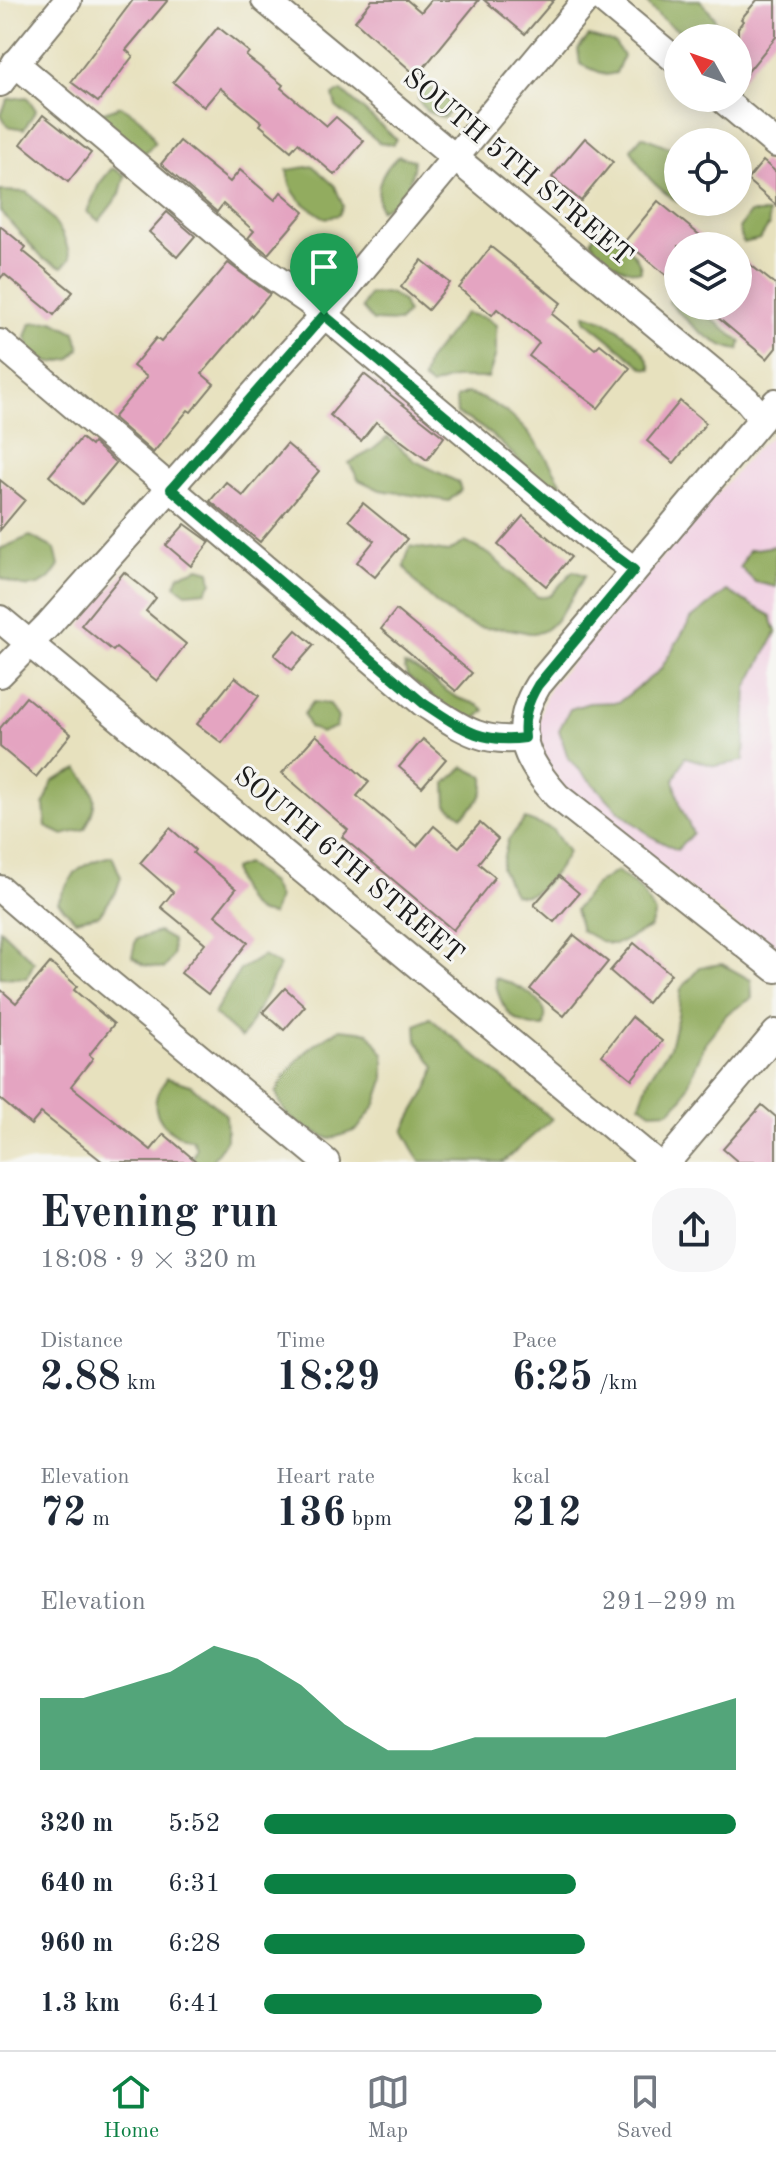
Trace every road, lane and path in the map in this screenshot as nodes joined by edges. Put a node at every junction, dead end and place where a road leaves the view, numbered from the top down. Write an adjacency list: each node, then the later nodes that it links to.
1 (68, 0): 6 (street)
2 (265, 0): 9 (street, SOUTH 5TH STREET)
3 (586, 0): 9 (street)
4 (603, 0): 5 (street)
5 (664, 50)
6 (8, 73): 10 (street)
7 (738, 112): 8 (street)
8 (776, 144)
9 (454, 159): 10 (street); 12 (street, SOUTH 5TH STREET)
10 (324, 315): 13 (street); 14 (street)
11 (0, 343): 13 (street)
12 (769, 410): 14 (street)
13 (171, 489): 16 (street); 18 (street)
14 (634, 570): 18 (street)
15 (0, 619): 16 (street, SOUTH 6TH STREET)
16 (30, 643): 17 (street); 23 (street, SOUTH 6TH STREET)
17 (0, 674)
18 (525, 738): 20 (street)
19 (0, 889): 22 (street)
20 (776, 969)
21 (776, 1033): 24 (street)
22 (326, 1162)
23 (655, 1162)
24 (667, 1162)

